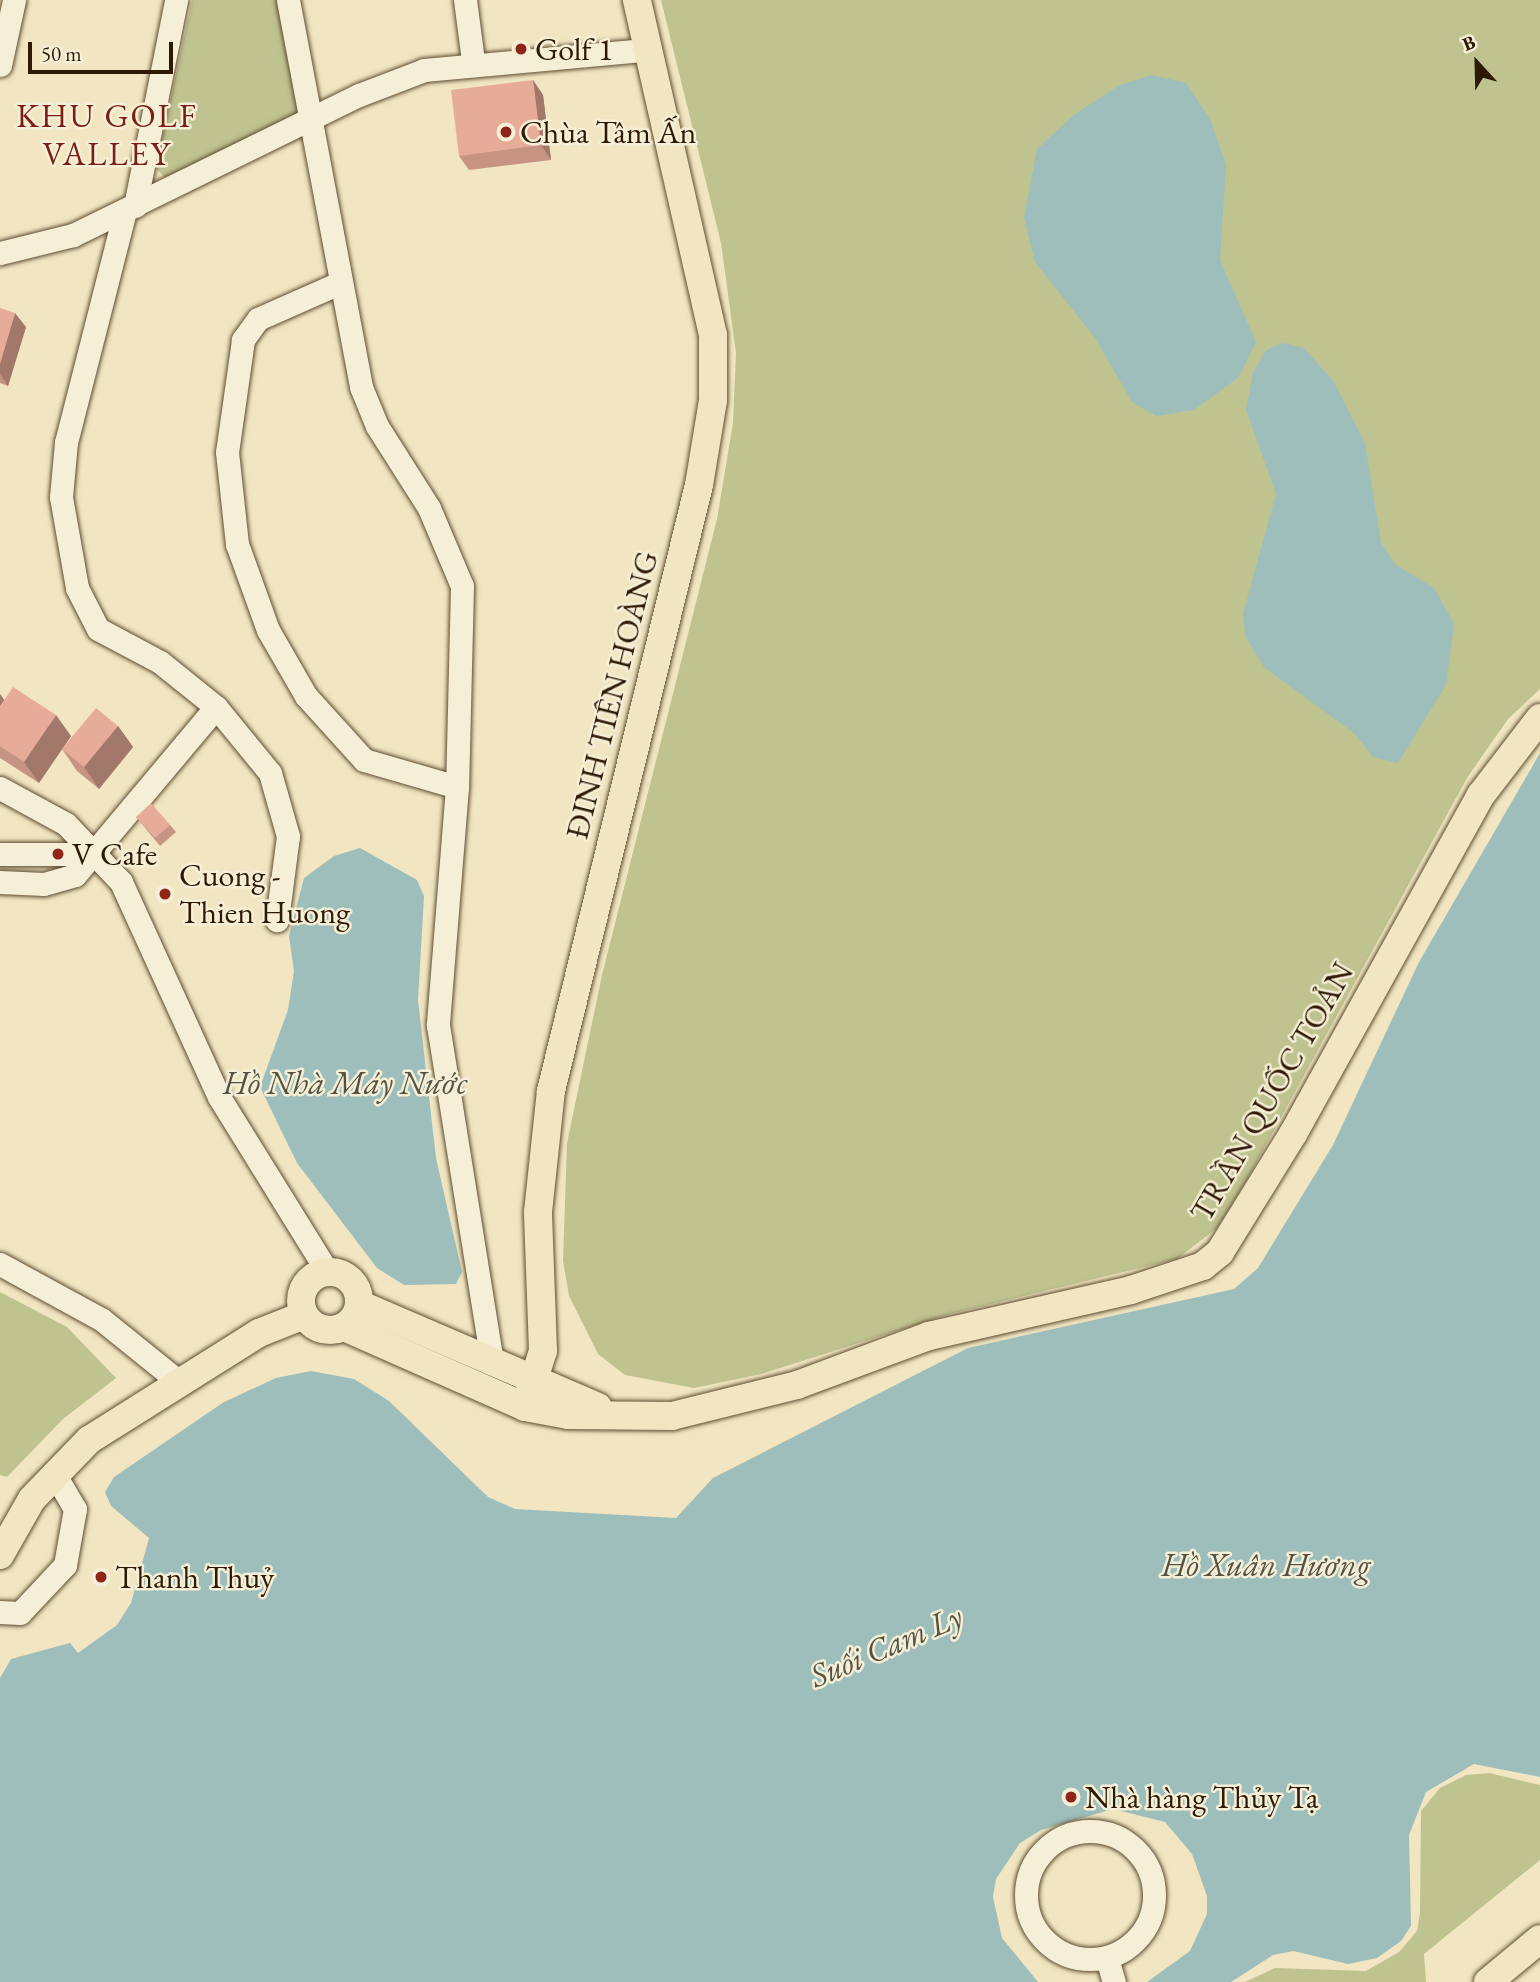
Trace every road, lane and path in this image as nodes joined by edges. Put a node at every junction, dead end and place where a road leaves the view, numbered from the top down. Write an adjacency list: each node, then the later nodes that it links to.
1 (14, 0): 8 (street)
2 (176, 0): 10 (street)
3 (288, 0): 9 (street)
4 (465, 0): 7 (street)
5 (637, 0): 6 (main road, ĐINH TIÊN HOÀNG)
6 (645, 50): 7 (street); 27 (main road, ĐINH TIÊN HOÀNG)
7 (473, 61): 9 (street)
8 (0, 65)
9 (310, 118): 10 (street); 12 (street)
10 (130, 208): 11 (street); 13 (street)
11 (0, 253)
12 (337, 284): 15 (street); 15 (street)
13 (216, 707): 18 (street); 20 (street)
14 (1540, 718): 27 (main road, TRẦN QUỐC TOẢN)
15 (457, 787): 25 (street)
16 (0, 788): 18 (street)
17 (0, 854): 18 (street)
18 (98, 854): 19 (street); 22 (street)
19 (0, 882)
20 (277, 920)
21 (0, 1264): 26 (street)
22 (328, 1272): 23 (main road); 24 (main road)
23 (304, 1315): 24 (main road); 26 (main road)
24 (352, 1316): 25 (main road, TRẦN QUỐC TOẢN); 27 (main road, TRẦN QUỐC TOẢN)
25 (492, 1362): 27 (main road, TRẦN QUỐC TOẢN)
26 (179, 1382): 28 (main road)
27 (530, 1395)
28 (54, 1473): 29 (main road); 30 (street)
29 (0, 1555)
30 (0, 1612)
31 (1540, 1940): 34 (main road)
32 (1107, 1958): 32 (street); 33 (street)
33 (1114, 1982)
34 (1488, 1982)

